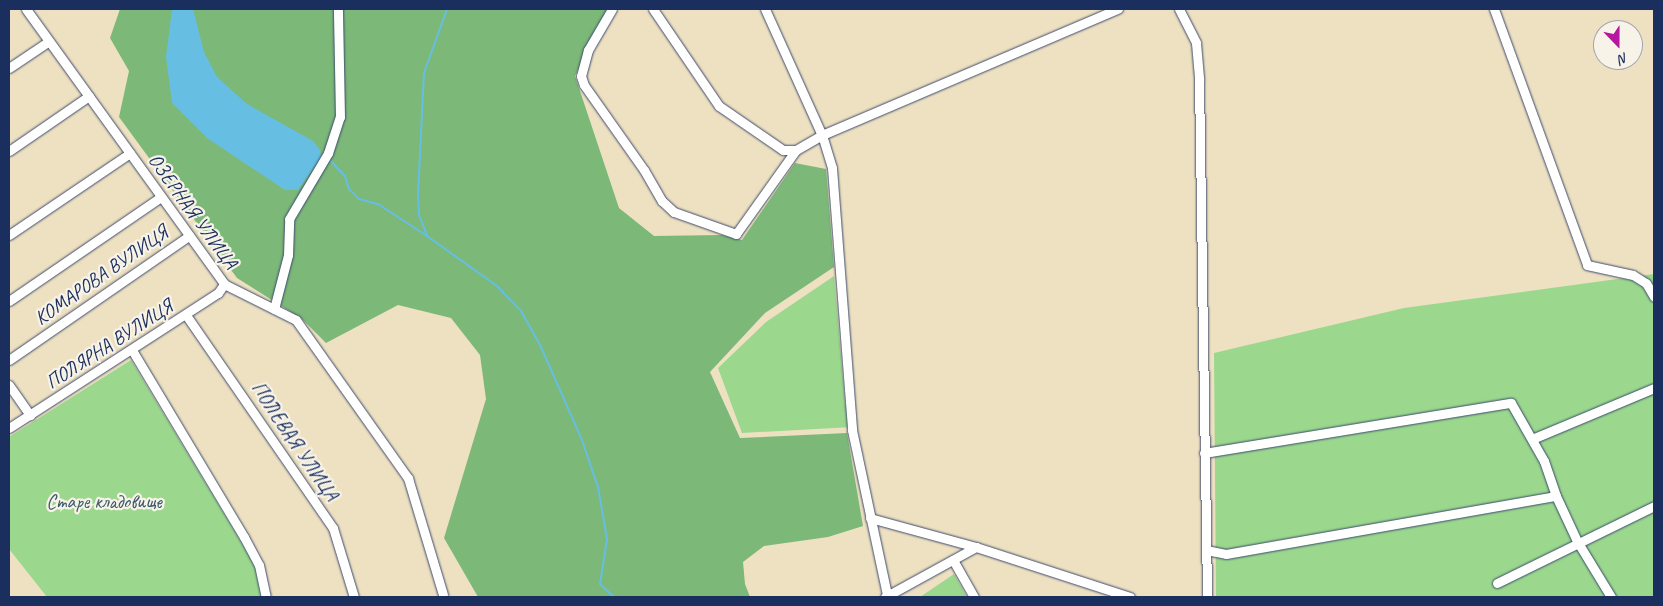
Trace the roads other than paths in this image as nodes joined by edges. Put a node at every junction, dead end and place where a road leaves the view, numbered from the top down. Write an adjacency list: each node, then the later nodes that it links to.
1 (26, 9): 9 (street, ОЗЕРНАЯ УЛИЦА)
2 (338, 9): 22 (street)
3 (612, 9): 13 (street)
4 (653, 9): 13 (street)
5 (765, 9): 12 (street)
6 (1118, 9): 12 (street)
7 (1179, 9): 31 (street)
8 (1494, 9): 20 (street)
9 (49, 41): 10 (street); 11 (street, ОЗЕРНАЯ УЛИЦА)
10 (9, 68)
11 (89, 96): 14 (street); 15 (street, ОЗЕРНАЯ УЛИЦА)
12 (822, 135): 13 (street); 34 (street)
13 (796, 150)
14 (9, 151)
15 (130, 153): 16 (street, ОЗЕРНАЯ УЛИЦА); 17 (street)
16 (161, 197): 18 (street, ОЗЕРНАЯ УЛИЦА); 21 (street)
17 (9, 235)
18 (189, 236): 19 (street, ОЗЕРНАЯ УЛИЦА); 25 (street, КОМАРОВА ВУЛИЦЯ)
19 (224, 284): 22 (street, ОЗЕРНАЯ УЛИЦА); 23 (street, ПОЛЯРНА ВУЛИЦЯ)
20 (1654, 297)
21 (9, 301)
22 (274, 309): 40 (street, ОЗЕРНАЯ УЛИЦА)
23 (186, 315): 24 (street, ПОЛЯРНА ВУЛИЦЯ); 43 (street, ПОЛЕВАЯ УЛИЦА)
24 (132, 350): 28 (street, ПОЛЯРНА ВУЛИЦЯ); 42 (street)
25 (9, 360)
26 (9, 385): 28 (street)
27 (1654, 388): 30 (street)
28 (30, 415): 29 (street, ПОЛЯРНА ВУЛИЦЯ)
29 (9, 428)
30 (1532, 439): 31 (street); 32 (street)
31 (1204, 453): 37 (street)
32 (1556, 496): 35 (street); 37 (street)
33 (1654, 506): 35 (street)
34 (870, 518): 36 (street); 41 (street)
35 (1577, 541): 39 (street); 47 (street)
36 (976, 548): 38 (street); 45 (street)
37 (1206, 550): 46 (street)
38 (953, 560): 41 (street); 44 (street)
39 (1497, 582)
40 (443, 594)
41 (886, 596)
42 (266, 597)
43 (354, 597)
44 (974, 597)
45 (1130, 597)
46 (1207, 597)
47 (1611, 597)

